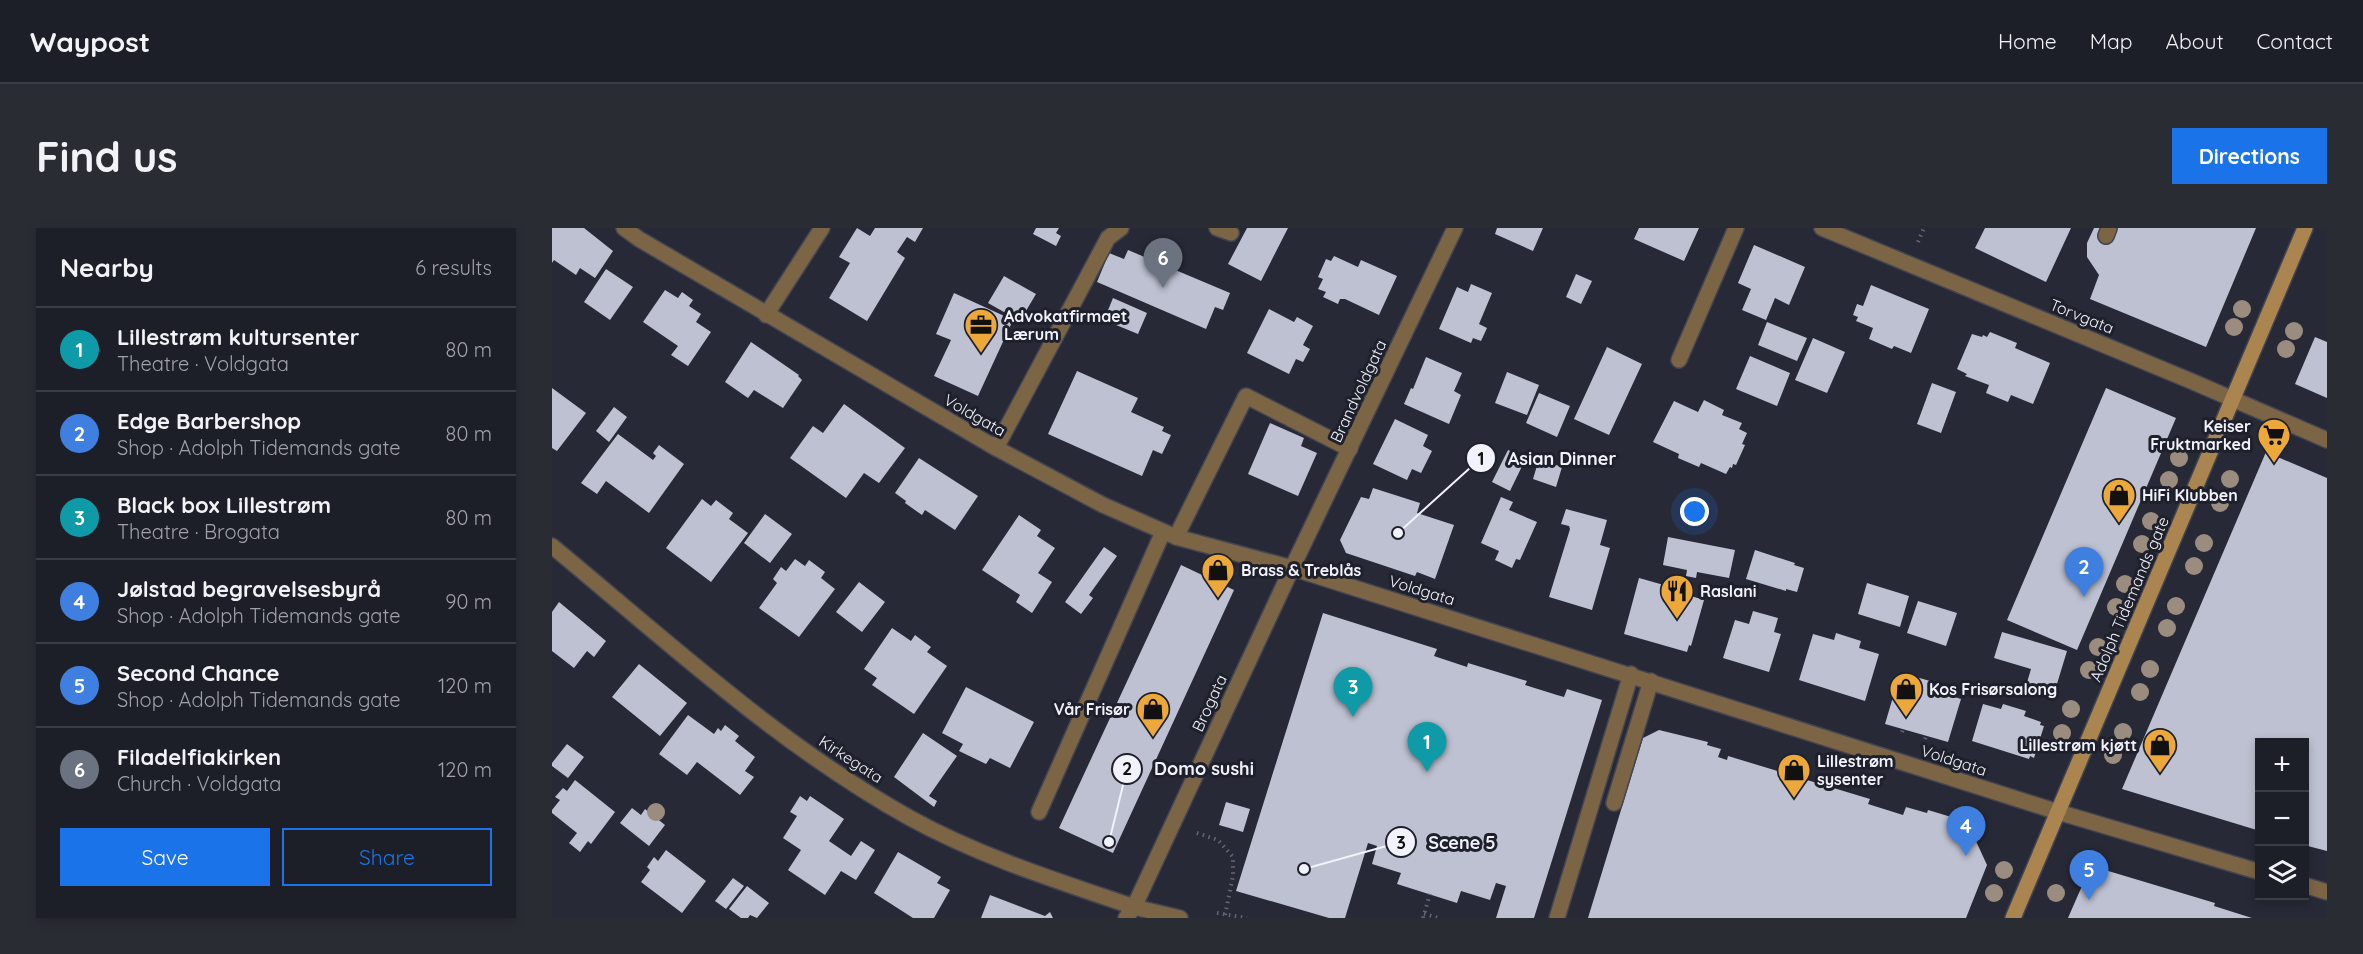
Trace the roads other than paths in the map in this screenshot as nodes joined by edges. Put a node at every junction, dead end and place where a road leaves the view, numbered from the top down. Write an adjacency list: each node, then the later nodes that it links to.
1 (624, 228): 8 (street, Voldgata)
2 (822, 228): 8 (street)
3 (1121, 228): 12 (street)
4 (1455, 228): 13 (street, Brandvoldgata)
5 (1736, 228): 9 (street)
6 (1822, 228): 10 (street, Torvgata)
7 (2305, 228): 10 (main road, Adolph Tidemands gate)
8 (766, 315): 12 (street, Voldgata)
9 (1679, 360)
10 (2233, 399): 11 (street, Torvgata); 21 (main road, Adolph Tidemands gate)
11 (2327, 440)
12 (996, 448): 14 (street, Voldgata)
13 (1350, 449): 14 (street); 16 (street, Brandvoldgata)
14 (1170, 535): 16 (street, Voldgata); 20 (street)
15 (552, 546): 25 (street, Kirkegata)
16 (1292, 568): 17 (street, Voldgata); 25 (street, Brogata)
17 (1630, 674): 18 (street, Voldgata); 27 (street)
18 (1652, 681): 19 (street); 21 (street, Voldgata)
19 (1614, 803)
20 (1039, 812)
21 (2058, 812): 22 (street, Voldgata); 28 (main road, Adolph Tidemands gate)
22 (2255, 871)
23 (2309, 887): 24 (street)
24 (2327, 892)
25 (1130, 913): 26 (street, Kirkegata)
26 (1180, 918)
27 (1557, 918)
28 (2013, 918)

